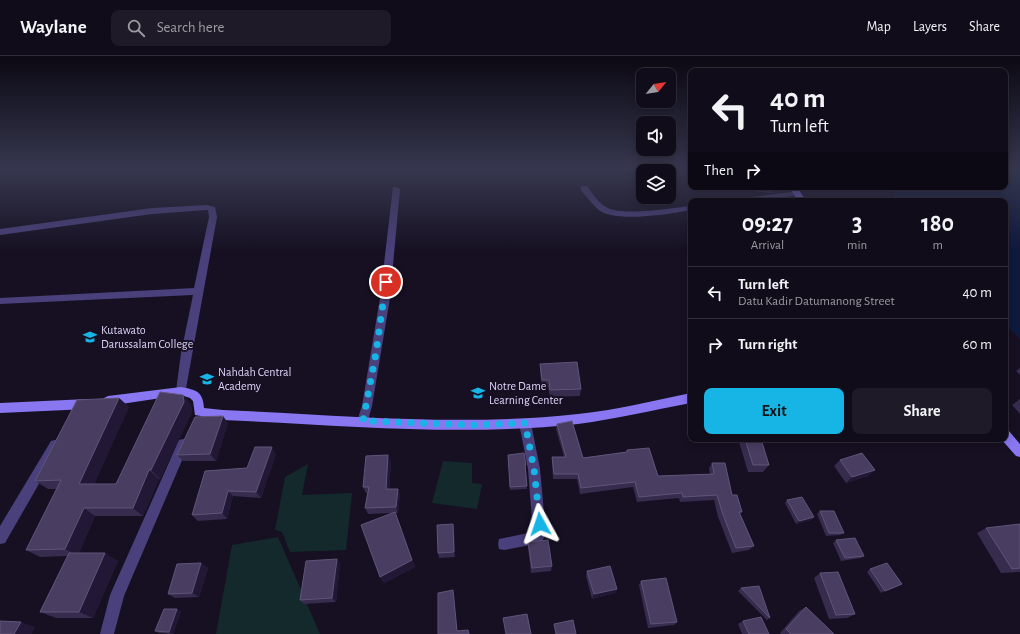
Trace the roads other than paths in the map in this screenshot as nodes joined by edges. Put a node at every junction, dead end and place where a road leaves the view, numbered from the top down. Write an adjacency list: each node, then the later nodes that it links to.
1 (395, 197): 13 (street)
2 (592, 197): 3 (street)
3 (688, 208)
4 (0, 232): 5 (street)
5 (199, 290): 6 (street); 7 (street)
6 (0, 301)
7 (181, 391): 9 (street); 11 (street)
8 (688, 399): 14 (street)
9 (78, 405): 10 (street); 12 (street)
10 (0, 408)
11 (199, 412): 13 (street); 20 (street)
12 (70, 418)
13 (363, 421): 14 (street)
14 (525, 423): 19 (street)
15 (62, 432): 18 (street)
16 (1008, 438): 17 (street)
17 (1020, 452)
18 (0, 538)
19 (504, 544)
20 (107, 634)

